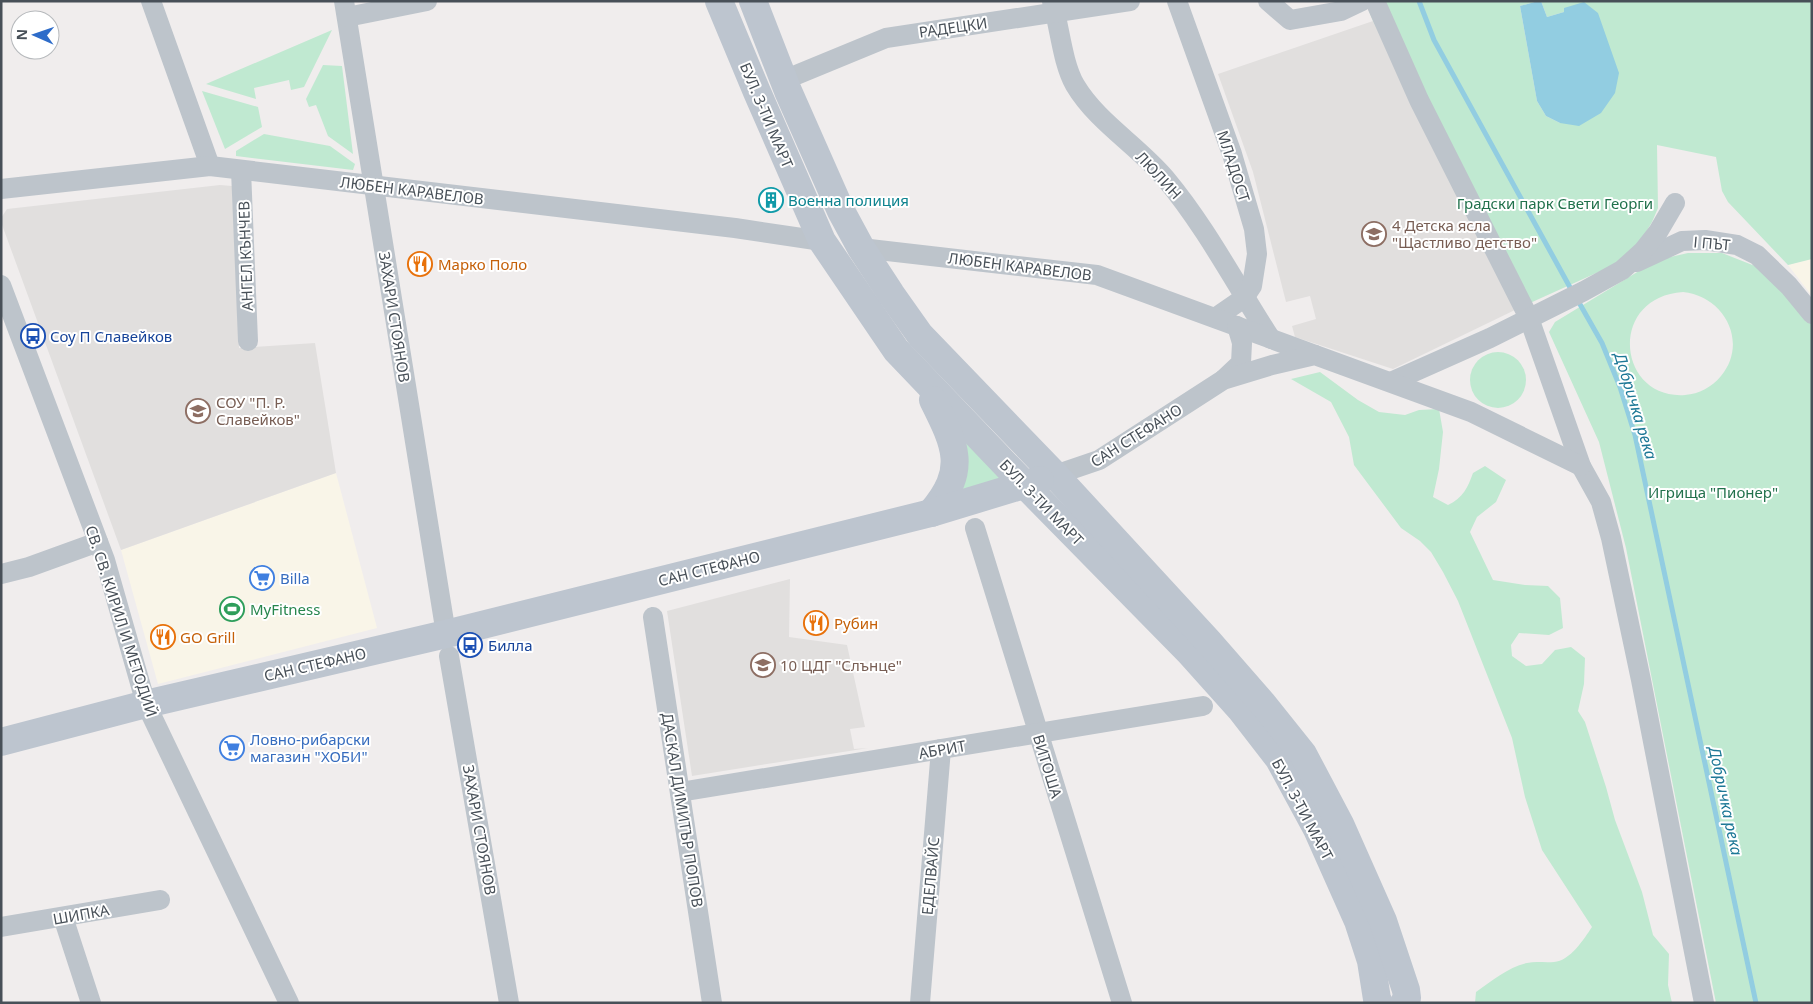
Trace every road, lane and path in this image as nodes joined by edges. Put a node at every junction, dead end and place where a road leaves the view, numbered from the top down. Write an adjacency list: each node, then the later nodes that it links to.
1 (151, 1): 13 (street)
2 (427, 1): 11 (street)
3 (720, 1): 18 (main road, БУЛ. 3-ТИ МАРТ)
4 (753, 1): 12 (main road, БУЛ. 3-ТИ МАРТ)
5 (1130, 1): 10 (street, РАДЕЦКИ)
6 (1178, 1): 22 (street, МЛАДОСТ)
7 (1268, 1): 8 (street)
8 (1362, 1)
9 (1375, 1): 23 (street)
10 (1054, 7): 12 (street, РАДЕЦКИ); 22 (street, ЛЮЛИН)
11 (346, 9): 15 (street, ЗАХАРИ СТОЯНОВ)
12 (784, 80): 19 (main road, БУЛ. 3-ТИ МАРТ)
13 (210, 166): 14 (street, ЛЮБЕН КАРАВЕЛОВ); 16 (street, ЛЮБЕН КАРАВЕЛОВ)
14 (241, 170): 15 (street, ЛЮБЕН КАРАВЕЛОВ); 28 (street, АНГЕЛ КЪНЧЕВ)
15 (374, 185): 18 (street, ЛЮБЕН КАРАВЕЛОВ); 41 (street, ЗАХАРИ СТОЯНОВ)
16 (1, 189)
17 (1676, 203): 20 (street)
18 (822, 242): 30 (main road, БУЛ. 3-ТИ МАРТ)
19 (861, 248): 25 (street, ЛЮБЕН КАРАВЕЛОВ); 34 (main road, БУЛ. 3-ТИ МАРТ)
20 (1622, 270): 23 (street); 24 (street, І ПЪТ)
21 (1, 285): 38 (street, СВ. СВ. КИРИЛ И МЕТОДИЙ)
22 (1244, 298): 25 (street); 27 (street, ЛЮЛИН)
23 (1536, 314): 32 (street); 33 (street)
24 (1812, 314)
25 (1215, 318): 26 (street, ЛЮБЕН КАРАВЕЛОВ)
26 (1237, 326): 27 (street, ЛЮБЕН КАРАВЕЛОВ); 31 (street)
27 (1271, 339): 29 (street, ЛЮБЕН КАРАВЕЛОВ)
28 (248, 341)
29 (1315, 355): 31 (street, САН СТЕФАНО); 32 (street)
30 (923, 378): 35 (main road, БУЛ. 3-ТИ МАРТ); 36 (main road)
31 (1223, 380): 34 (street, САН СТЕФАНО)
32 (1391, 382): 33 (street)
33 (1581, 466): 59 (street)
34 (1056, 475): 35 (main road, САН СТЕФАНО); 51 (main road, БУЛ. 3-ТИ МАРТ)
35 (1025, 485): 36 (main road, САН СТЕФАНО); 52 (main road, БУЛ. 3-ТИ МАРТ)
36 (931, 513): 41 (main road, САН СТЕФАНО)
37 (975, 528): 44 (street, ВИТОША)
38 (98, 542): 39 (street); 42 (street, СВ. СВ. КИРИЛ И МЕТОДИЙ)
39 (1, 574)
40 (653, 617): 47 (street, ДАСКАЛ ДИМИТЪР ПОПОВ)
41 (448, 645): 42 (main road, САН СТЕФАНО); 55 (street, ЗАХАРИ СТОЯНОВ)
42 (146, 704): 45 (main road, САН СТЕФАНО); 54 (street, СВ. СВ. КИРИЛ И МЕТОДИЙ)
43 (1203, 706): 44 (street, АБРИТ)
44 (1037, 732): 46 (street, АБРИТ); 58 (street, ВИТОША)
45 (1, 742)
46 (941, 749): 47 (street, АБРИТ); 57 (street, ЕДЕЛВАЙС)
47 (680, 792): 56 (street, ДАСКАЛ ДИМИТЪР ПОПОВ)
48 (160, 900): 49 (street, ШИПКА)
49 (63, 917): 50 (street, ШИПКА); 53 (street)
50 (1, 928)
51 (1406, 997): 52 (main road)
52 (1374, 999)
53 (90, 1003)
54 (289, 1003)
55 (510, 1003)
56 (712, 1003)
57 (920, 1003)
58 (1122, 1003)
59 (1704, 1003)

